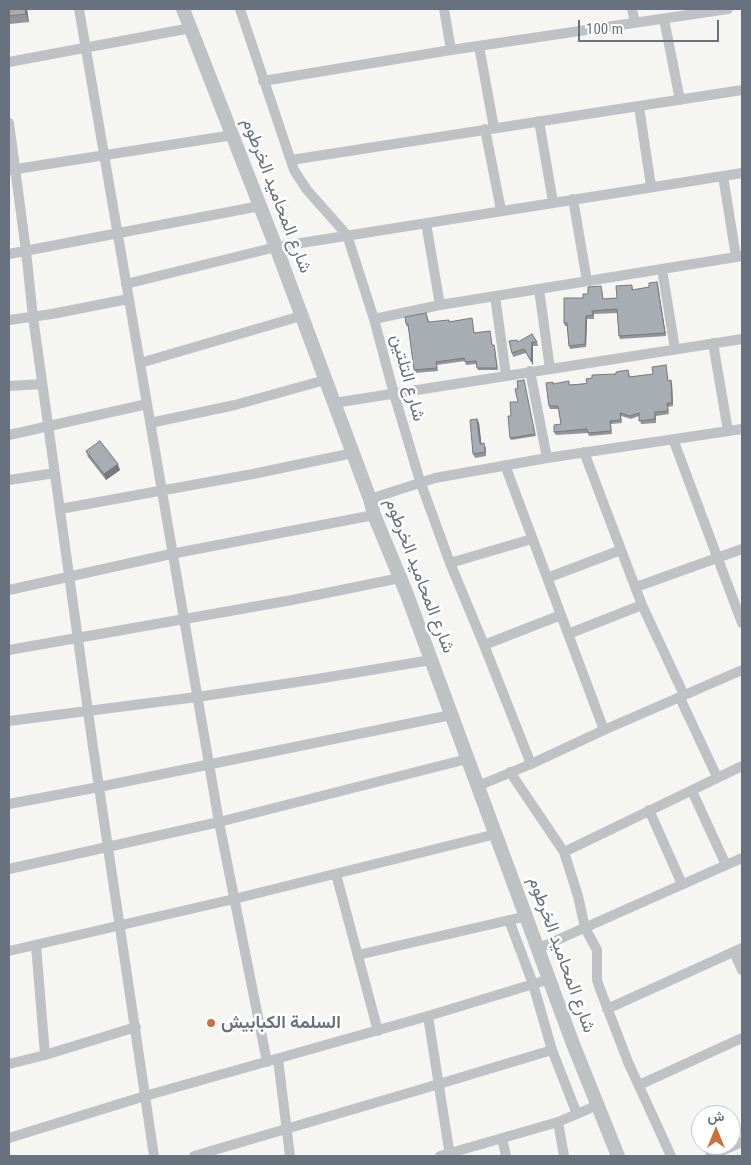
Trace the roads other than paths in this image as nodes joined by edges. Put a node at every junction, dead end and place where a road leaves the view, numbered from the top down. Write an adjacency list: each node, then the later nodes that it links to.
1 (79, 9): 11 (street)
2 (183, 9): 9 (street, شارع المحاميد الخرطوم)
3 (240, 9): 14 (street, شارع التلتين)
4 (444, 9): 12 (street)
5 (632, 9): 8 (street)
6 (728, 9): 7 (street)
7 (664, 19): 8 (street); 16 (street)
8 (635, 23): 10 (street)
9 (191, 28): 11 (street); 21 (street, شارع المحاميد الخرطوم)
10 (479, 46): 12 (street); 20 (street)
11 (86, 47): 13 (street); 22 (street)
12 (451, 50): 14 (street)
13 (9, 62)
14 (263, 81): 23 (street, شارع التلتين)
15 (742, 90): 16 (street)
16 (680, 100): 17 (street)
17 (639, 107): 18 (street); 27 (street)
18 (539, 121): 20 (street); 29 (street)
19 (9, 124): 24 (street)
20 (490, 129): 23 (street); 31 (street)
21 (232, 135): 22 (street); 30 (street, شارع المحاميد الخرطوم)
22 (104, 156): 24 (street); 33 (street)
23 (291, 160): 34 (street, شارع التلتين)
24 (12, 170): 36 (street)
25 (742, 172): 26 (street)
26 (723, 176): 27 (street); 38 (street)
27 (651, 186): 28 (street)
28 (573, 199): 29 (street); 40 (street)
29 (553, 202): 31 (street)
30 (260, 206): 33 (street); 35 (street, شارع المحاميد الخرطوم)
31 (501, 210): 32 (street)
32 (426, 223): 34 (street); 45 (street)
33 (117, 234): 36 (street); 41 (street)
34 (347, 235): 35 (street); 48 (street, شارع التلتين)
35 (276, 247): 41 (street); 46 (street, شارع المحاميد الخرطوم)
36 (26, 250): 37 (street); 47 (street)
37 (9, 254)
38 (739, 257): 39 (street)
39 (662, 269): 40 (street); 52 (street)
40 (587, 281): 42 (street)
41 (126, 284): 44 (street)
42 (539, 289): 43 (street); 54 (street)
43 (495, 296): 45 (street); 56 (street)
44 (128, 299): 47 (street); 53 (street)
45 (440, 305): 48 (street)
46 (301, 316): 53 (street); 57 (street, شارع المحاميد الخرطوم)
47 (33, 317): 49 (street); 58 (street)
48 (374, 319): 60 (street, شارع التلتين)
49 (9, 320)
50 (742, 339): 51 (street)
51 (713, 343): 52 (street); 66 (street)
52 (674, 349): 54 (street)
53 (140, 363): 62 (street)
54 (550, 369): 55 (street)
55 (530, 371): 56 (street); 71 (street)
56 (506, 375): 60 (street)
57 (326, 380): 61 (street, شارع المحاميد الخرطوم); 63 (street)
58 (42, 384): 59 (street); 64 (street)
59 (9, 386)
60 (394, 394): 61 (street); 75 (street, شارع التلتين)
61 (334, 403): 70 (street, شارع المحاميد الخرطوم)
62 (147, 404): 63 (street); 64 (street)
63 (150, 422): 76 (street)
64 (48, 427): 67 (street); 73 (street)
65 (742, 429): 66 (street)
66 (728, 431): 68 (street)
67 (9, 435)
68 (673, 440): 69 (street); 84 (street)
69 (584, 452): 71 (street); 82 (street)
70 (352, 453): 76 (street); 77 (street, شارع المحاميد الخرطوم)
71 (547, 458): 72 (street)
72 (505, 465): 75 (street); 80 (street)
73 (55, 473): 74 (street); 78 (street)
74 (9, 480)
75 (420, 481): 77 (street); 85 (street, شارع التلتين)
76 (161, 490): 78 (street); 83 (street)
77 (370, 499): 79 (street, شارع المحاميد الخرطوم)
78 (60, 509): 86 (street)
79 (374, 515): 83 (street); 87 (street, شارع المحاميد الخرطوم)
80 (532, 539): 85 (street); 88 (street)
81 (742, 549): 84 (street)
82 (621, 550): 88 (street); 89 (street)
83 (171, 554): 86 (street); 93 (street)
84 (717, 558): 89 (street); 94 (street)
85 (450, 564): 97 (street, شارع التلتين)
86 (69, 576): 90 (street); 96 (street)
87 (400, 578): 93 (street); 99 (street, شارع المحاميد الخرطوم)
88 (547, 578): 92 (street)
89 (636, 587): 91 (street)
90 (9, 590)
91 (642, 605): 95 (street); 102 (street)
92 (561, 615): 95 (street); 97 (street)
93 (183, 620): 96 (street); 101 (street)
94 (742, 623)
95 (568, 634): 106 (street)
96 (78, 638): 98 (street); 103 (street)
97 (484, 645): 108 (street, شارع التلتين)
98 (9, 650)
99 (431, 660): 101 (street); 104 (street, شارع المحاميد الخرطوم)
100 (742, 670): 102 (street)
101 (197, 697): 103 (street); 109 (street)
102 (682, 697): 106 (street); 112 (street)
103 (88, 710): 105 (street); 114 (street)
104 (451, 715): 107 (street, شارع المحاميد الخرطوم); 109 (street)
105 (9, 720)
106 (604, 730): 108 (street)
107 (467, 759): 113 (street, شارع المحاميد الخرطوم); 118 (street)
108 (531, 764): 111 (street)
109 (209, 765): 114 (street); 118 (street)
110 (742, 766): 112 (street)
111 (510, 772): 113 (street); 121 (street)
112 (717, 777): 115 (street)
113 (478, 786): 119 (street, شارع المحاميد الخرطوم)
114 (100, 788): 116 (street); 120 (street)
115 (692, 791): 117 (street); 123 (street)
116 (9, 804)
117 (649, 810): 121 (street); 126 (street)
118 (218, 822): 120 (street); 127 (street)
119 (496, 834): 125 (street); 128 (street, شارع المحاميد الخرطوم)
120 (108, 847): 124 (street); 130 (street)
121 (564, 852): 131 (street)
122 (742, 858): 123 (street)
123 (726, 865): 126 (street)
124 (9, 869)
125 (336, 874): 127 (street); 136 (street)
126 (682, 884): 131 (street)
127 (234, 900): 130 (street); 148 (street)
128 (527, 916): 129 (street); 133 (street, شارع المحاميد الخرطوم)
129 (509, 920): 136 (street); 139 (street)
130 (120, 926): 132 (street); 142 (street)
131 (585, 928): 133 (street); 140 (street)
132 (36, 945): 135 (street); 146 (street)
133 (539, 948): 138 (street, شارع المحاميد الخرطوم)
134 (738, 950): 137 (street); 140 (street)
135 (9, 951)
136 (358, 955): 143 (street)
137 (742, 970)
138 (550, 979): 139 (street); 153 (street, شارع المحاميد الخرطوم)
139 (533, 984): 141 (street); 145 (street)
140 (607, 1009): 151 (street)
141 (428, 1016): 143 (street); 150 (street)
142 (136, 1027): 146 (street); 152 (street)
143 (378, 1031): 147 (street)
144 (742, 1038): 151 (street)
145 (552, 1050): 150 (street); 154 (street)
146 (45, 1055): 149 (street)
147 (278, 1059): 148 (street); 156 (street)
148 (267, 1062): 152 (street)
149 (9, 1064)
150 (439, 1084): 156 (street); 160 (street)
151 (639, 1085): 167 (street)
152 (145, 1096): 157 (street); 161 (street)
153 (598, 1106): 154 (street); 166 (street, شارع المحاميد الخرطوم)
154 (577, 1114): 155 (street)
155 (558, 1122): 158 (street); 165 (street)
156 (286, 1129): 162 (street); 163 (street)
157 (9, 1138)
158 (502, 1138): 160 (street); 164 (street)
159 (742, 1142): 168 (street)
160 (446, 1155)
161 (154, 1156)
162 (194, 1156)
163 (290, 1156)
164 (506, 1156)
165 (564, 1156)
166 (618, 1156)
167 (671, 1156)
168 (710, 1156)

